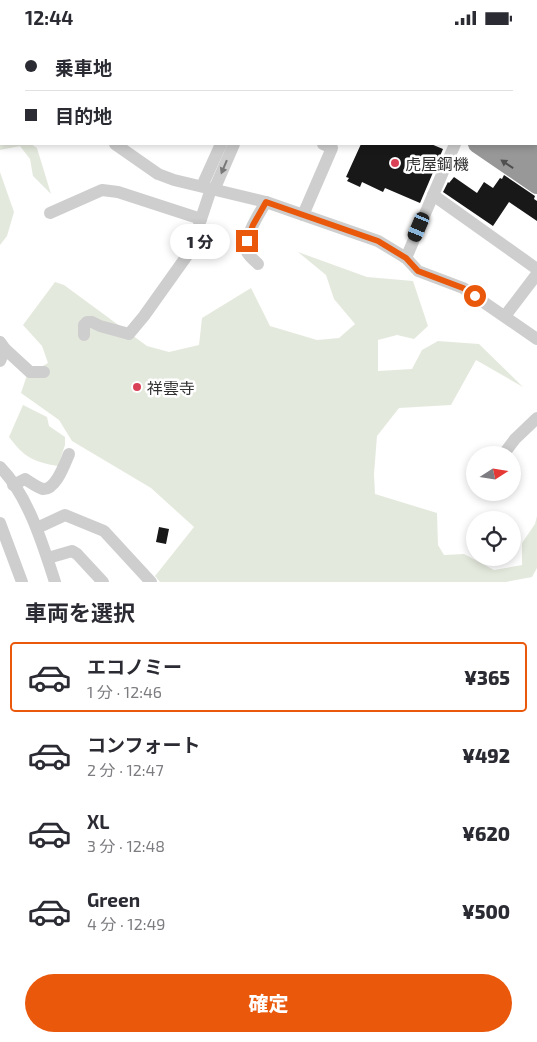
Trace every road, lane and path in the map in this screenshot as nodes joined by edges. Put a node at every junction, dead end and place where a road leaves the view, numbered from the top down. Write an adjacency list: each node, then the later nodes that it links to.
1 (116, 145): 13 (street)
2 (217, 145): 13 (street)
3 (233, 145): 13 (street, one-way to 13)
4 (325, 145): 17 (street)
5 (455, 145): 14 (street)
6 (478, 145): 12 (highway, one-way to 6)
7 (501, 145): 11 (highway)
8 (522, 145): 10 (highway)
9 (526, 145): 10 (highway)
10 (537, 154)
11 (537, 169)
12 (537, 185)
13 (209, 188): 15 (street); 18 (street)
14 (433, 195): 19 (street); 21 (street)
15 (266, 202): 17 (street); 20 (street)
16 (50, 213): 18 (street)
17 (303, 215): 19 (street)
18 (201, 219): 24 (street)
19 (406, 258): 23 (street)
20 (258, 264)
21 (537, 269)
22 (537, 273): 23 (street)
23 (505, 316): 25 (street)
24 (84, 335)
25 (537, 339)
26 (3, 345): 27 (street); 28 (street)
27 (0, 361)
28 (44, 372)
29 (537, 418): 30 (street)
30 (510, 446)
31 (69, 454): 33 (street)
32 (0, 467): 33 (street)
33 (13, 485): 35 (street)
34 (0, 523): 37 (street)
35 (37, 528): 36 (street); 40 (street)
36 (48, 558): 38 (street); 39 (street)
37 (22, 582)
38 (55, 582)
39 (103, 582)
40 (151, 582)

